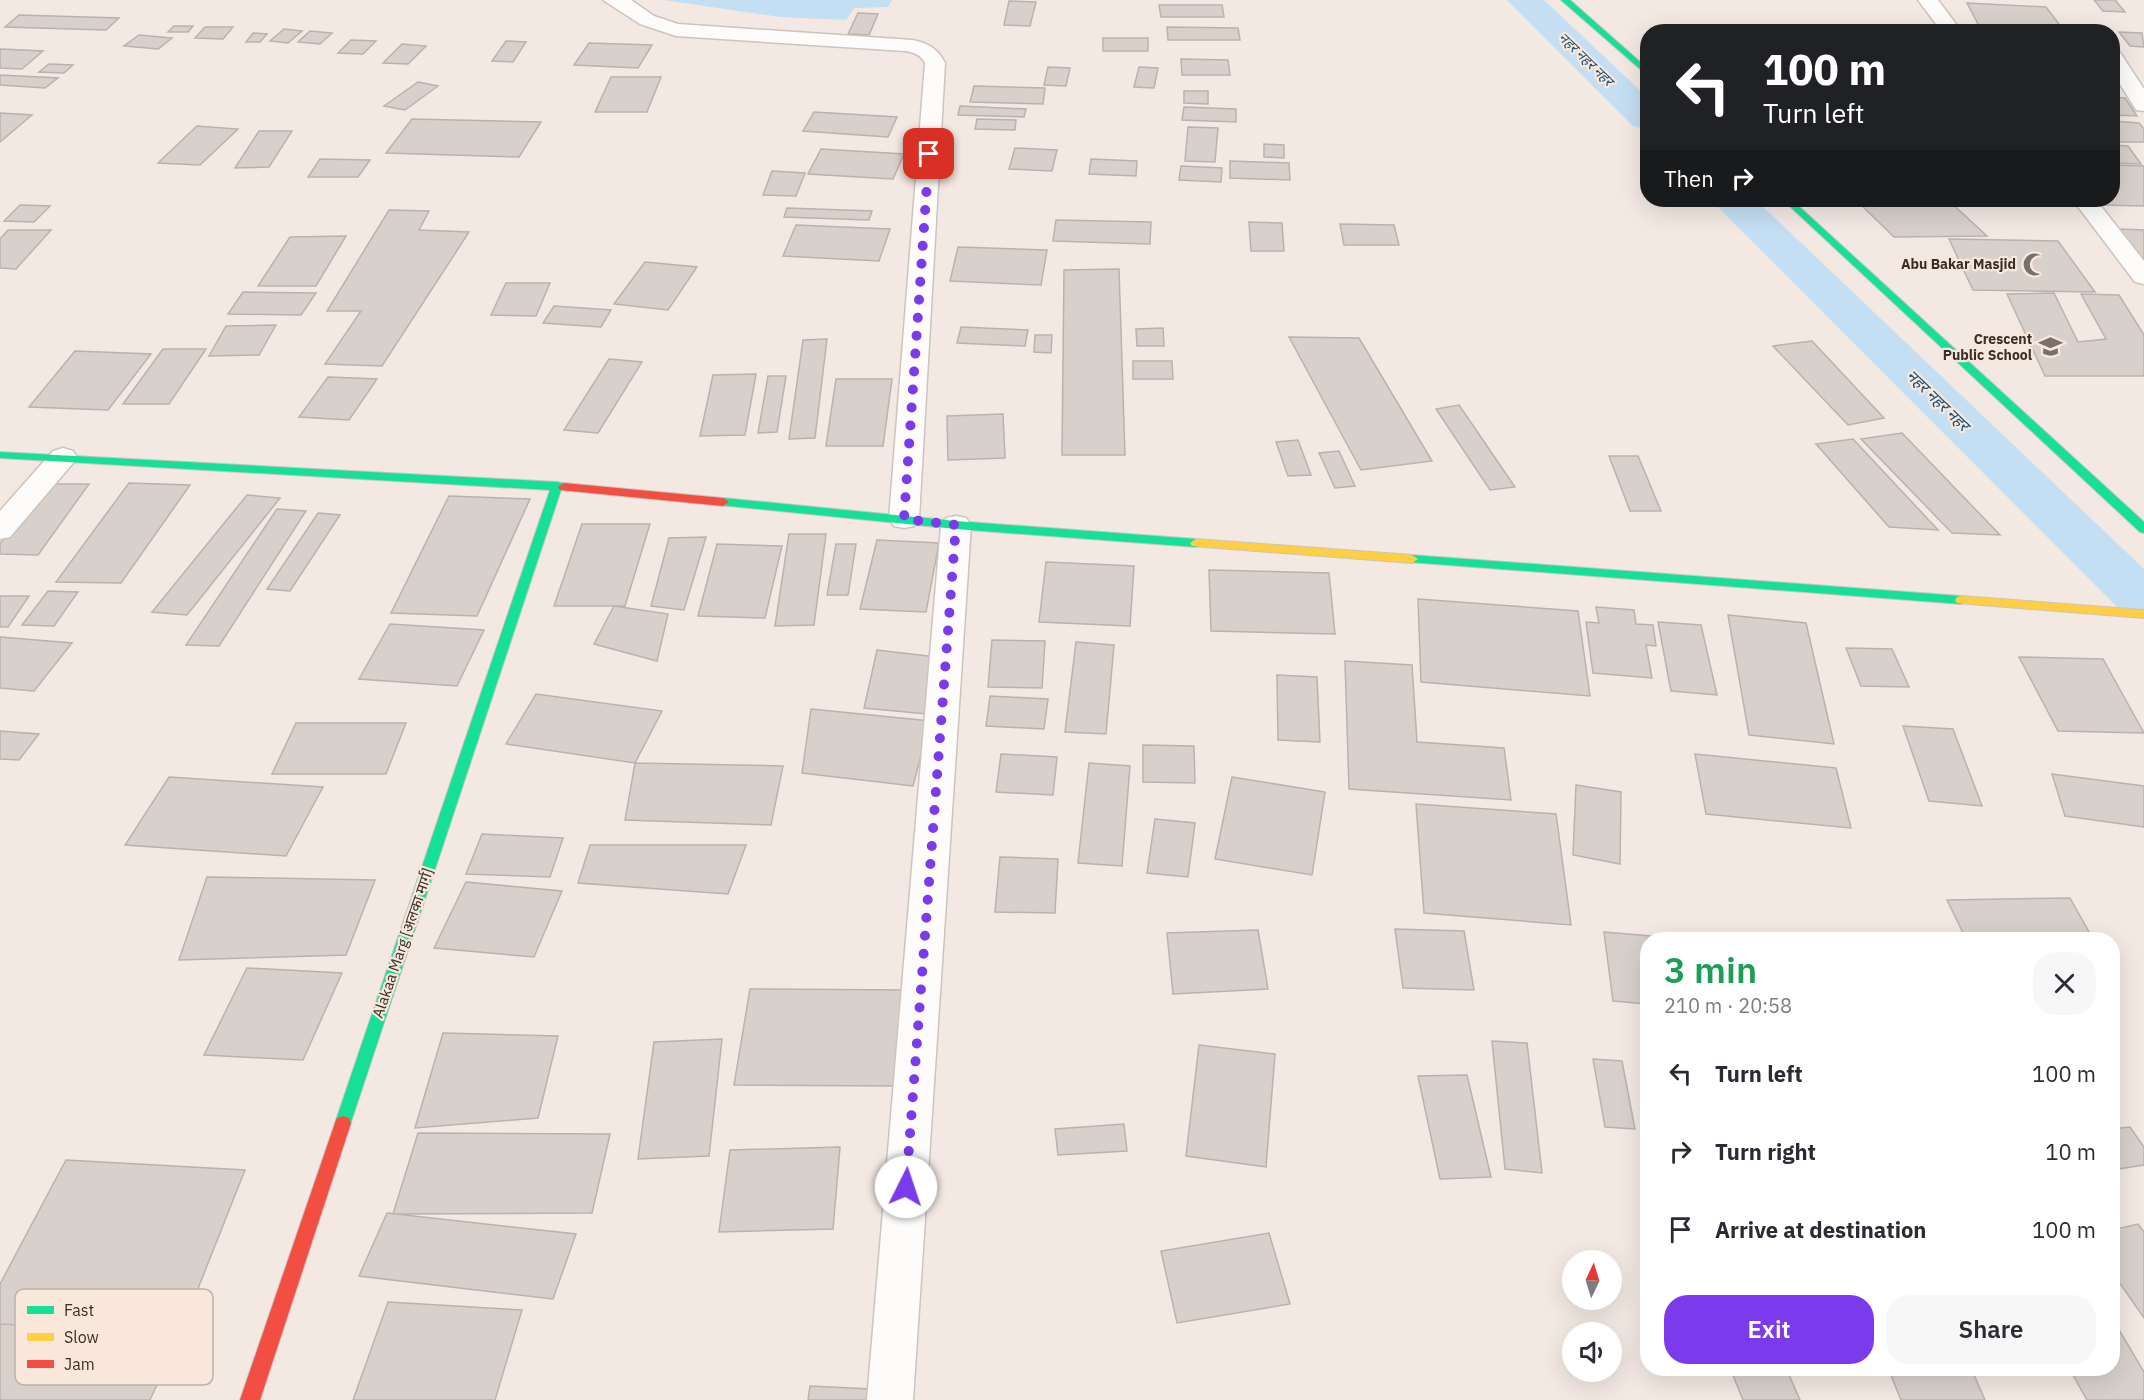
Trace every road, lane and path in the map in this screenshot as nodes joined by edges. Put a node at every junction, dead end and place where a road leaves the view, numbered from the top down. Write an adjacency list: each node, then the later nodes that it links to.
1 (613, 0): 14 (street)
2 (1565, 0): 5 (main road)
3 (1928, 0): 4 (street)
4 (1946, 24)
5 (1640, 66)
6 (2120, 68): 7 (street)
7 (2144, 105)
8 (1795, 207): 16 (main road)
9 (2089, 207): 10 (street)
10 (2144, 277)
11 (0, 455): 12 (main road)
12 (63, 457): 13 (main road); 17 (street)
13 (557, 486): 14 (main road); 19 (main road, Alakaa Marg [अलका मार्ग])
14 (904, 519): 15 (main road)
15 (956, 525): 18 (main road); 20 (street)
16 (2144, 529)
17 (0, 530)
18 (2144, 614)
19 (250, 1400)
20 (890, 1400)

